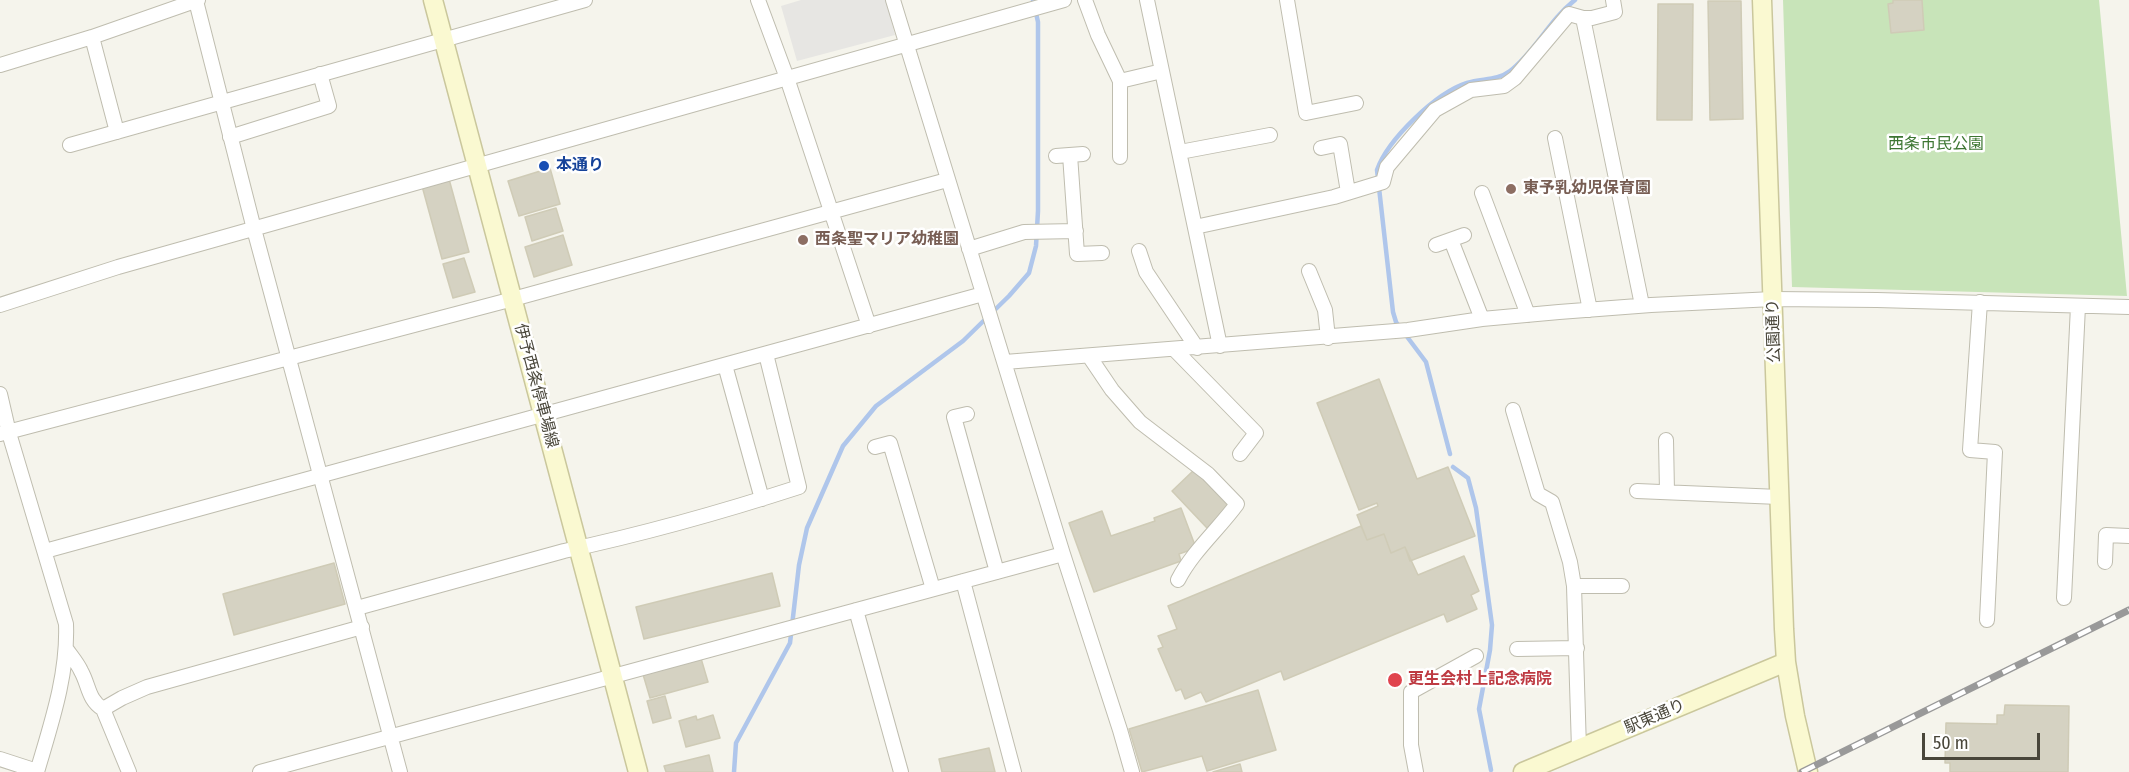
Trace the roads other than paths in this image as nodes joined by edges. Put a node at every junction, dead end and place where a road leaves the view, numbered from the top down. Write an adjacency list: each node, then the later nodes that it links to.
1 (433, 0): 14 (street, 伊予西条停車場線)
2 (585, 0): 14 (street)
3 (758, 0): 19 (street)
4 (893, 0): 15 (street)
5 (1065, 0): 15 (street)
6 (1085, 0): 20 (street)
7 (1148, 0): 17 (street)
8 (1287, 0): 22 (street)
9 (1613, 0): 12 (street)
10 (1762, 0): 46 (street, 公園通り)
11 (190, 1): 13 (street); 21 (street)
12 (1583, 18): 34 (street); 50 (street)
13 (92, 37): 16 (street); 23 (street)
14 (443, 39): 18 (street); 32 (street, 伊予西条停車場線)
15 (906, 45): 19 (street); 33 (street)
16 (0, 65)
17 (1162, 71): 20 (street); 29 (street)
18 (320, 74): 21 (street); 25 (street)
19 (787, 78): 32 (street); 36 (street)
20 (1120, 81): 31 (street)
21 (221, 102): 23 (street); 25 (street)
22 (1356, 103)
23 (117, 132): 27 (street)
24 (1270, 135): 29 (street)
25 (230, 137): 38 (street)
26 (1555, 138): 53 (street)
27 (70, 145)
28 (1321, 148): 34 (street)
29 (1180, 152): 37 (street)
30 (1070, 155): 39 (street)
31 (1120, 157)
32 (477, 167): 38 (street); 47 (street, 伊予西条停車場線)
33 (947, 180): 36 (street); 41 (street)
34 (1348, 192): 37 (street)
35 (1482, 193): 54 (street)
36 (831, 212): 47 (street); 56 (street)
37 (1196, 227): 58 (street)
38 (254, 229): 49 (street); 63 (street)
39 (1076, 231): 41 (street); 43 (street)
40 (1436, 245): 55 (street)
41 (969, 249): 45 (street)
42 (1139, 250): 59 (street)
43 (1102, 254)
44 (1309, 271): 57 (street)
45 (982, 294): 56 (street); 64 (street)
46 (1773, 298): 48 (street); 50 (street); 77 (street, 公園通り)
47 (513, 299): 63 (street); 68 (street, 伊予西条停車場線)
48 (1980, 303): 51 (street); 93 (street)
49 (0, 305)
50 (1642, 305): 53 (street)
51 (2078, 306): 52 (street); 90 (street)
52 (2129, 307)
53 (1590, 310): 54 (street)
54 (1528, 315): 55 (street)
55 (1482, 319): 57 (street)
56 (869, 327): 61 (street)
57 (1328, 338): 58 (street)
58 (1221, 346): 59 (street)
59 (1197, 348): 60 (street)
60 (1174, 350): 62 (street); 73 (street)
61 (766, 354): 65 (street); 78 (street)
62 (1089, 356): 64 (street); 85 (street)
63 (290, 359): 70 (street); 74 (street)
64 (1005, 362): 82 (street)
65 (725, 365): 68 (street); 78 (street)
66 (0, 394): 70 (street)
67 (1513, 410): 87 (street)
68 (543, 414): 74 (street); 80 (street, 伊予西条停車場線)
69 (966, 414): 84 (street)
70 (4, 434): 81 (street)
71 (1666, 440): 76 (street)
72 (875, 447): 89 (street)
73 (1240, 454)
74 (321, 474): 81 (street); 91 (street)
75 (1637, 490): 76 (street)
76 (1667, 492): 77 (street)
77 (1779, 497): 99 (street, 公園通り)
78 (762, 499): 80 (street)
79 (2129, 536): 83 (street)
80 (579, 548): 91 (street); 100 (street, 伊予西条停車場線)
81 (45, 551): 97 (street)
82 (1063, 554): 84 (street); 112 (street)
83 (2105, 561)
84 (997, 572): 86 (street)
85 (1178, 580)
86 (963, 581): 89 (street); 111 (street)
87 (1574, 585): 88 (street); 95 (street)
88 (1622, 586)
89 (933, 589): 92 (street)
90 (2064, 598)
91 (357, 608): 94 (street)
92 (856, 609): 100 (street); 110 (street)
93 (1987, 620)
94 (362, 627): 101 (street); 102 (street)
95 (1576, 648): 96 (street); 103 (street)
96 (1517, 649)
97 (67, 650): 101 (street); 105 (street)
98 (1476, 656): 113 (street)
99 (1786, 662): 103 (street, 駅東通り); 115 (street, 公園通り)
100 (612, 675): 102 (street); 109 (street, 伊予西条停車場線)
101 (103, 709): 106 (street)
102 (392, 736): 107 (street); 108 (street)
103 (1579, 748): 114 (street, 駅東通り)
104 (0, 759): 105 (street)
105 (37, 771)
106 (129, 772)
107 (260, 772)
108 (400, 772)
109 (639, 772)
110 (901, 772)
111 (1014, 772)
112 (1132, 772)
113 (1416, 772)
114 (1523, 772)
115 (1808, 772)

